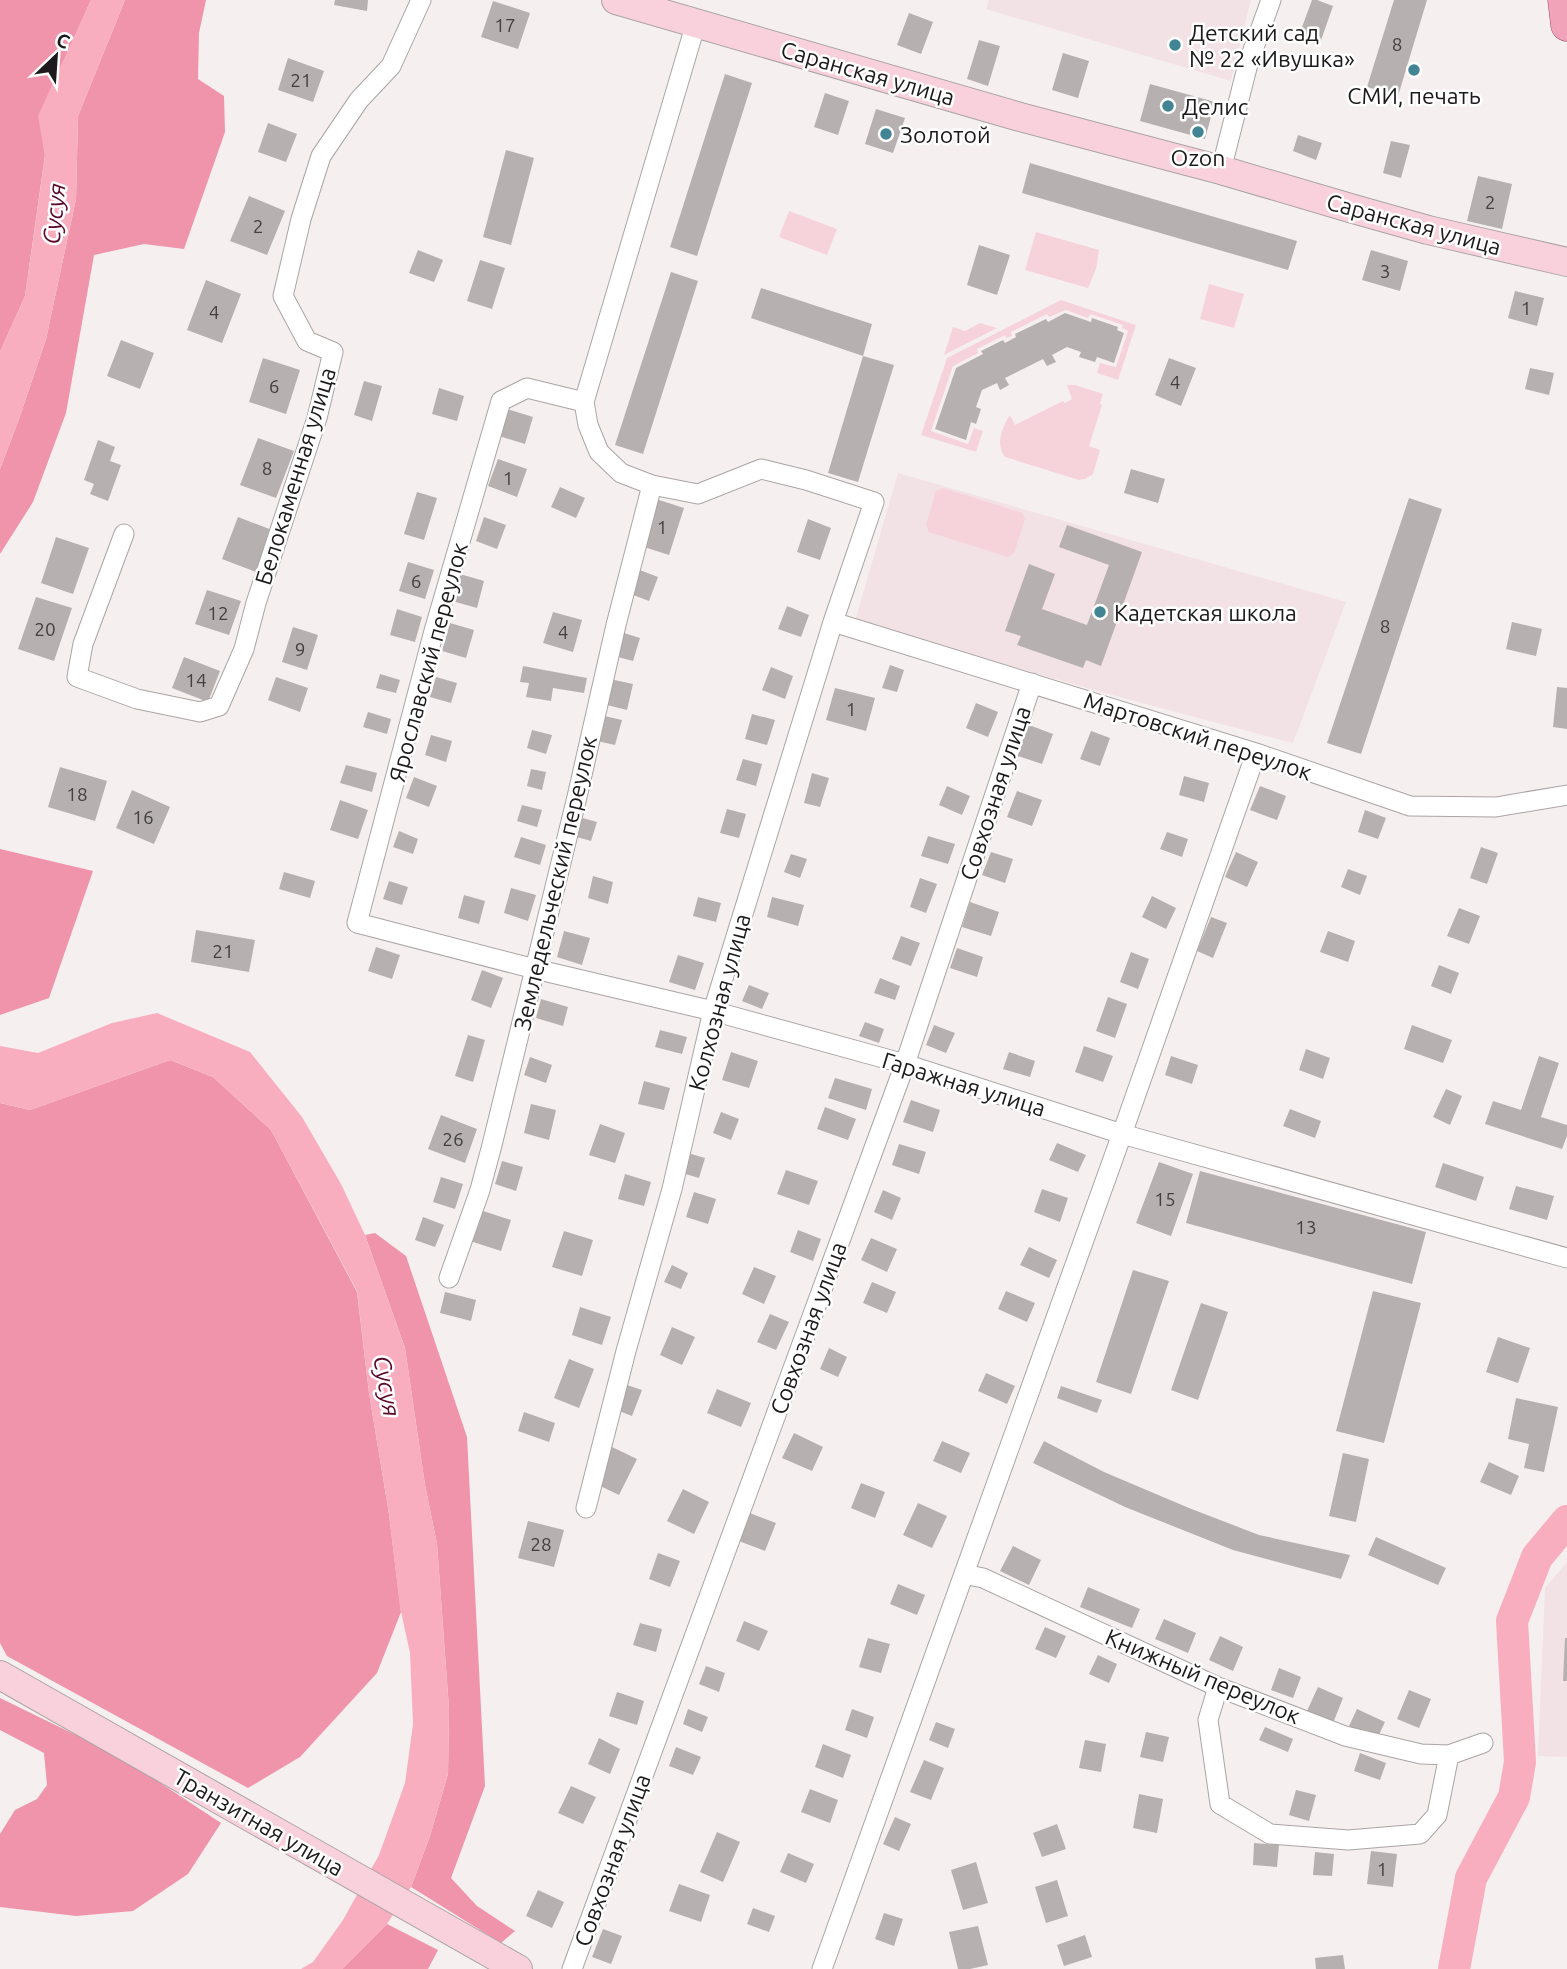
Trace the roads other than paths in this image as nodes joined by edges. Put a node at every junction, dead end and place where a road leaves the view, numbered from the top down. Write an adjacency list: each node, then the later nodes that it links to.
1 (421, 0): 11 (street, Белокаменная улица)
2 (616, 0): 5 (street, Саранская улица)
3 (1271, 0): 7 (street)
4 (1564, 0): 6 (main road)
5 (696, 23): 7 (street, Саранская улица); 9 (street)
6 (1567, 25)
7 (1221, 170): 8 (street, Саранская улица)
8 (1567, 262)
9 (584, 402): 10 (street); 16 (street, Ярославский переулок)
10 (652, 485): 12 (street, Колхозная улица); 17 (street, Земледельческий переулок)
11 (124, 534)
12 (833, 622): 13 (street, Мартовский переулок); 18 (street, Колхозная улица)
13 (1032, 683): 14 (street, Мартовский переулок); 19 (street, Совхозная улица)
14 (1256, 753): 15 (street, Мартовский переулок); 20 (street)
15 (1567, 795)
16 (357, 923): 17 (street, Гаражная улица)
17 (535, 969): 18 (street, Гаражная улица); 22 (street, Земледельческий переулок)
18 (713, 1011): 19 (street, Гаражная улица); 23 (street, Колхозная улица)
19 (905, 1064): 20 (street, Гаражная улица); 30 (street, Совхозная улица)
20 (1122, 1134): 21 (street, Гаражная улица); 24 (street)
21 (1567, 1258)
22 (449, 1278)
23 (586, 1508)
24 (964, 1574): 26 (street, Книжный переулок); 31 (street)
25 (0, 1675): 29 (street, Транзитная улица)
26 (1218, 1687): 28 (street, Книжный переулок); 28 (street)
27 (1483, 1743): 28 (street)
28 (1449, 1755)
29 (518, 1969)
30 (572, 1969)
31 (822, 1969)

